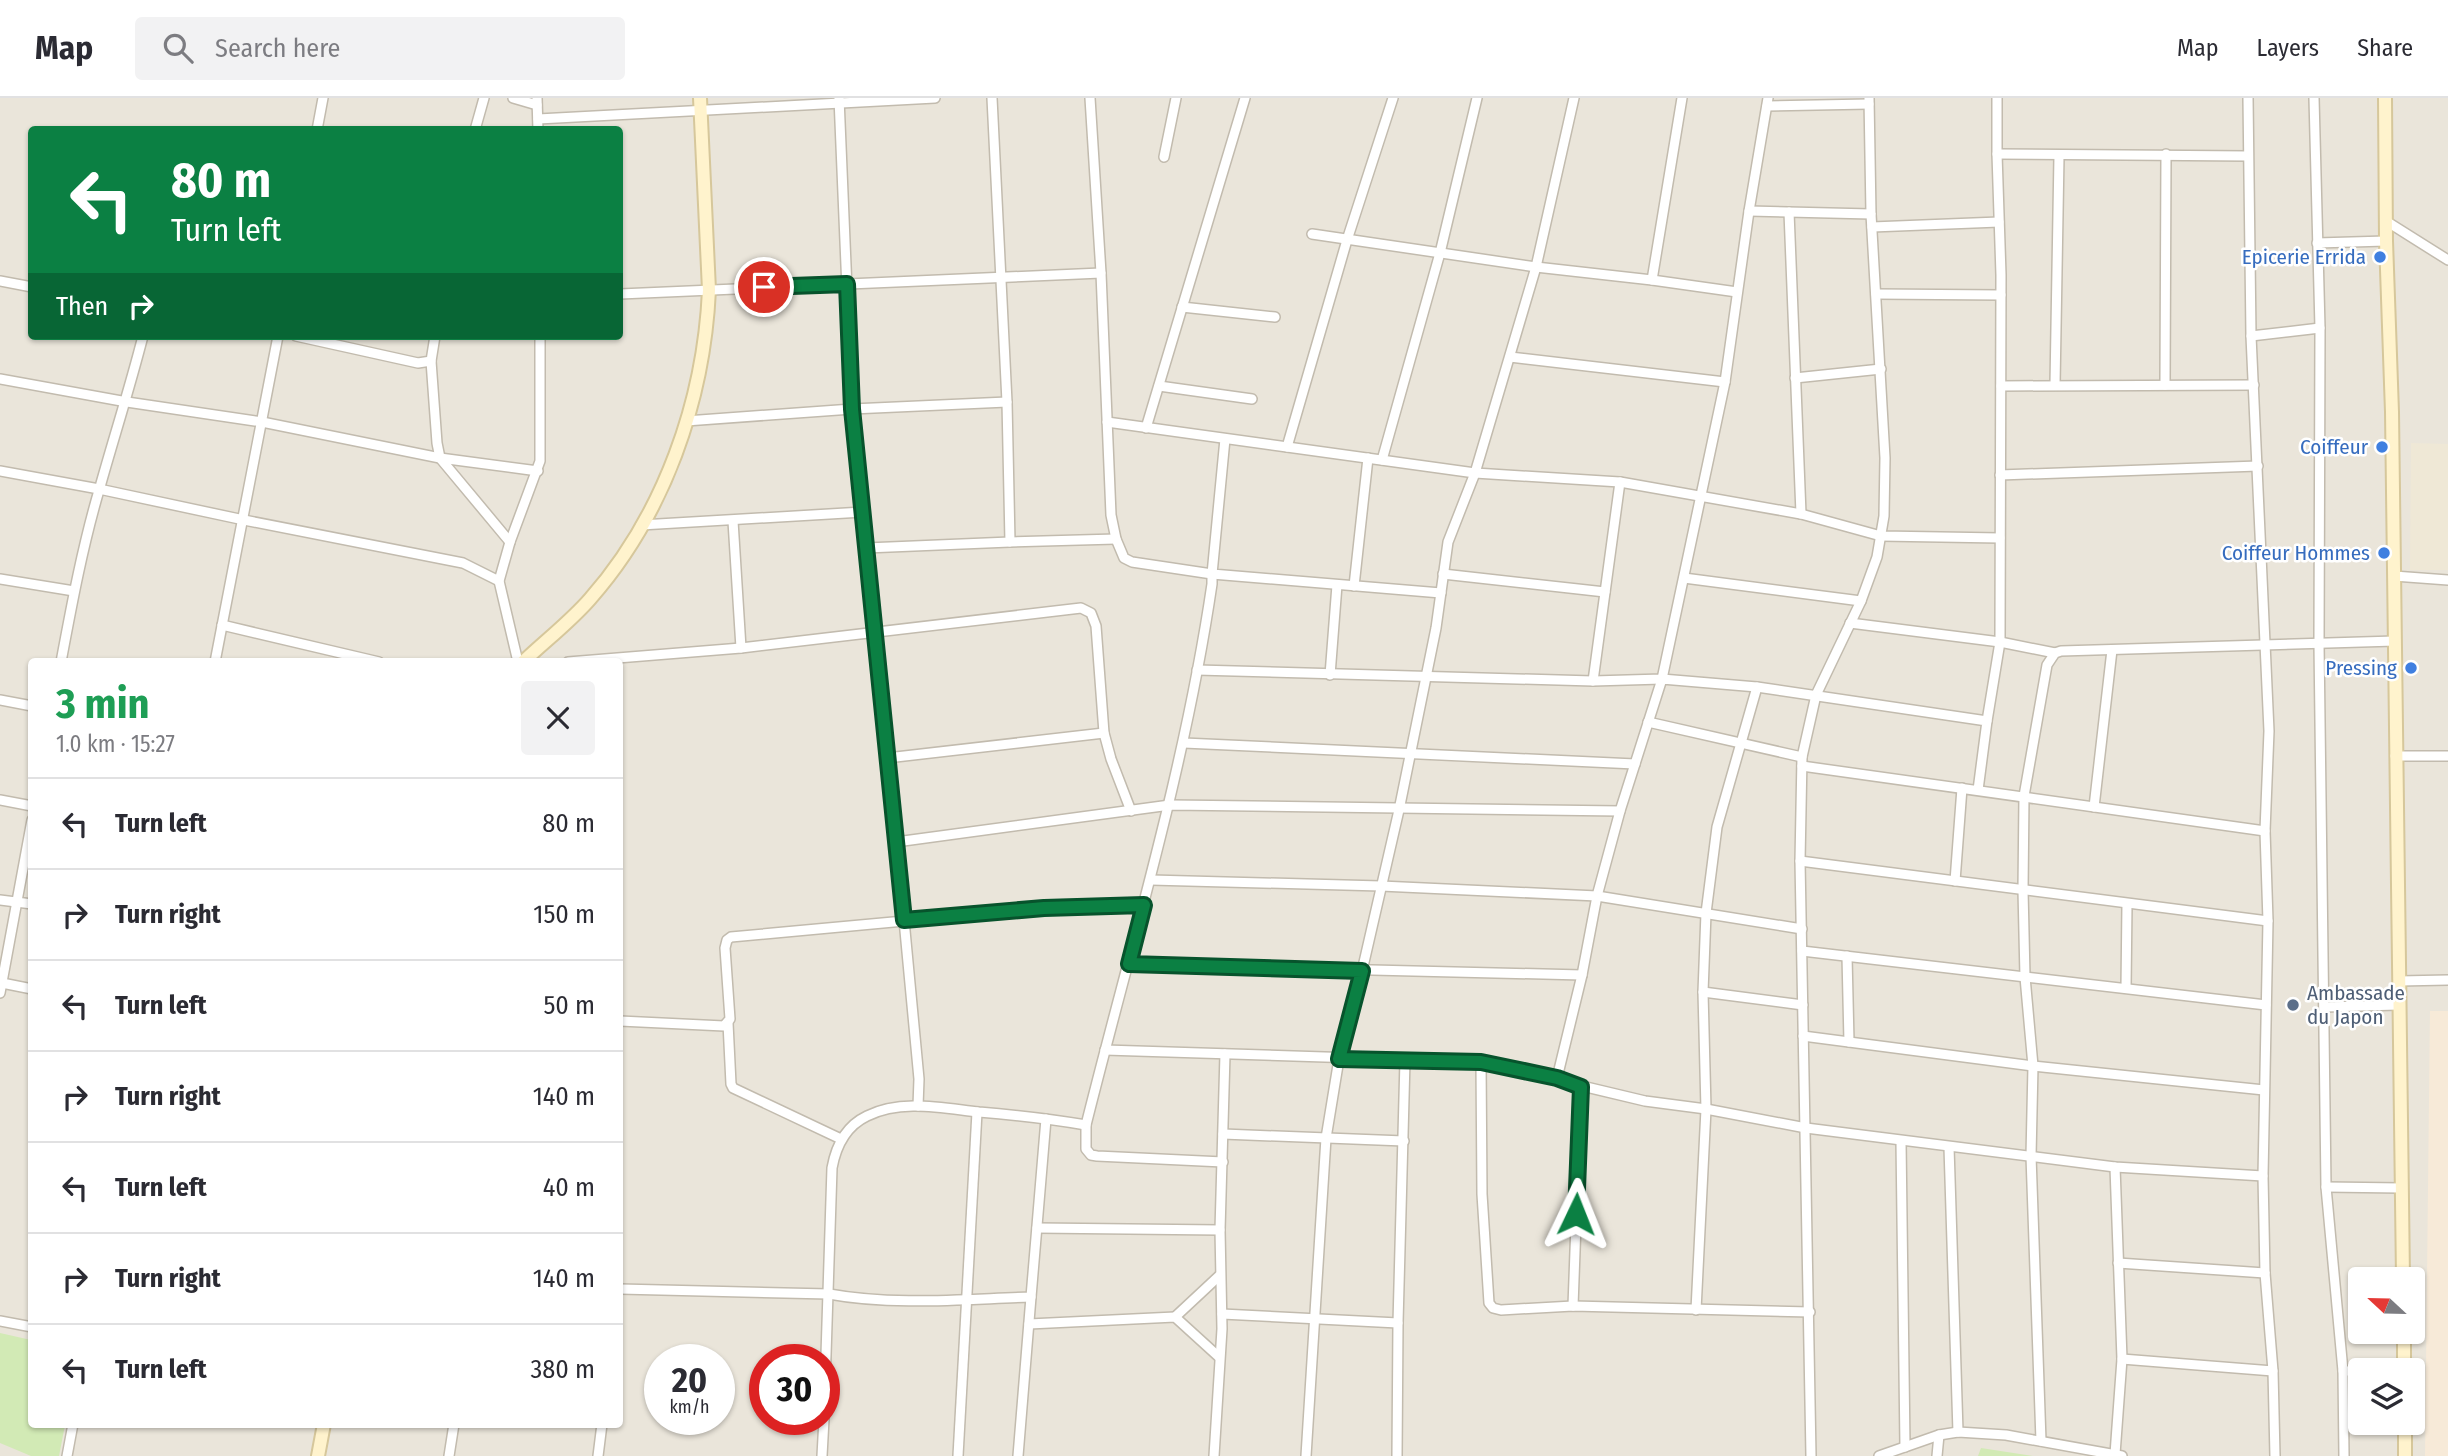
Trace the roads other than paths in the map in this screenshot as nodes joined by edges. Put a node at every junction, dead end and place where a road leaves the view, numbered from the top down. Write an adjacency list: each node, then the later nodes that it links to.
1 (323, 98): 23 (street)
2 (484, 98): 24 (street)
3 (513, 98): 19 (street)
4 (935, 98): 17 (street)
5 (992, 98): 44 (street)
6 (1090, 98): 43 (street)
7 (1176, 98): 29 (street)
8 (1245, 98): 54 (street)
9 (1393, 98): 37 (street)
10 (1477, 98): 40 (street)
11 (1574, 98): 42 (street)
12 (1682, 98): 45 (street)
13 (1997, 98): 25 (street)
14 (2248, 98): 28 (street)
15 (2314, 98): 39 (street)
16 (2385, 98): 33 (street)
17 (839, 100): 21 (street); 47 (street)
18 (1869, 101): 20 (street); 32 (street)
19 (537, 102): 22 (street)
20 (1768, 102): 30 (street)
21 (700, 104): 22 (street); 49 (street)
22 (538, 124)
23 (318, 126)
24 (476, 126)
25 (1997, 154): 27 (street); 34 (street)
26 (2166, 154): 27 (street); 28 (street); 69 (street)
27 (2059, 156): 73 (street)
28 (2248, 156): 57 (street)
29 (1164, 158)
30 (1749, 211): 31 (street); 50 (street)
31 (1789, 212): 32 (street); 66 (street)
32 (1871, 214): 35 (street)
33 (2386, 221): 38 (street); 41 (street)
34 (1999, 222): 35 (street); 53 (street)
35 (1872, 227): 52 (street)
36 (1312, 234): 37 (street)
37 (1347, 240): 40 (street); 83 (street)
38 (2386, 241): 39 (street); 108 (street)
39 (2317, 243): 56 (street)
40 (1440, 253): 42 (street); 86 (street)
41 (2448, 260)
42 (1536, 267): 45 (street); 63 (street)
43 (1101, 273): 44 (street); 80 (street)
44 (1001, 277): 47 (street); 76 (street)
45 (1652, 280): 50 (street)
46 (0, 281): 48 (street)
47 (847, 284): 49 (street); 77 (street)
48 (28, 287)
49 (709, 290): 51 (street); 78 (street)
50 (1737, 292): 68 (street)
51 (623, 294)
52 (1876, 294): 53 (street); 65 (street)
53 (2001, 295): 72 (street)
54 (1182, 307): 55 (street); 71 (street)
55 (1275, 317)
56 (2320, 328): 57 (street); 124 (street)
57 (2252, 335): 70 (street)
58 (142, 340): 75 (street)
59 (277, 340): 79 (street)
60 (314, 340): 64 (street)
61 (434, 340): 64 (street)
62 (540, 340): 89 (street)
63 (1510, 357): 68 (street); 90 (street)
64 (431, 361): 84 (street)
65 (1881, 369): 66 (street); 100 (street)
66 (1795, 378): 96 (street)
67 (0, 379): 75 (street)
68 (1725, 382): 94 (street)
69 (2165, 385): 70 (street); 73 (street)
70 (2254, 385): 87 (street)
71 (1158, 386): 74 (street); 81 (street)
72 (2001, 386): 73 (street); 91 (street)
73 (2055, 386)
74 (1252, 399)
75 (127, 402): 79 (street); 93 (street)
76 (1007, 402): 77 (street); 104 (street)
77 (852, 409): 78 (street); 95 (street)
78 (686, 421): 99 (street)
79 (262, 422): 84 (street); 97 (street)
80 (1107, 422): 81 (street); 102 (street)
81 (1146, 428): 82 (street)
82 (1225, 439): 83 (street); 106 (street)
83 (1287, 447): 85 (street)
84 (440, 458): 89 (street); 103 (street)
85 (1368, 458): 86 (street); 114 (street)
86 (1382, 460): 90 (street)
87 (2258, 467): 91 (street); 125 (street)
88 (0, 471): 93 (street)
89 (538, 471): 103 (street)
90 (1475, 472): 92 (street); 107 (street)
91 (2000, 475): 101 (street)
92 (1620, 482): 94 (street); 116 (street)
93 (99, 489): 97 (street); 115 (street)
94 (1702, 495): 96 (street); 109 (street)
95 (863, 512): 98 (street); 105 (street)
96 (1801, 514): 100 (street)
97 (244, 520): 112 (street); 120 (street)
98 (733, 521): 99 (street); 126 (street)
99 (642, 525): 133 (street)
100 (1881, 536): 101 (street); 118 (street)
101 (2000, 538): 123 (street)
102 (1116, 539): 104 (street); 106 (street)
103 (510, 542): 112 (street)
104 (1010, 542): 105 (street)
105 (866, 548): 121 (street)
106 (1212, 574): 113 (street); 135 (street)
107 (1443, 574): 116 (street); 117 (street)
108 (2394, 576): 111 (street); 122 (street)
109 (1684, 578): 118 (street); 138 (street)
110 (0, 579): 115 (street)
111 (2448, 580)
112 (499, 581): 132 (street)
113 (1337, 585): 114 (street); 136 (street)
114 (1354, 586): 117 (street)
115 (74, 591): 129 (street)
116 (1605, 592): 139 (street)
117 (1441, 593): 137 (street)
118 (1861, 601): 119 (street)
119 (1850, 623): 123 (street); 141 (street)
120 (222, 625): 130 (street); 131 (street)
121 (875, 634): 126 (street); 146 (street); 152 (street)
122 (2395, 640): 124 (street); 150 (street)
123 (2000, 642): 128 (street); 144 (street)
124 (2319, 644): 125 (street); 200 (street)
125 (2266, 646): 127 (street); 165 (street)
126 (741, 648): 134 (street)
127 (2112, 650): 128 (street); 161 (street)
128 (2055, 653): 157 (street)
129 (62, 658)
130 (216, 658)
131 (362, 658)
132 (519, 658)
133 (524, 658)
134 (617, 658)
135 (1197, 670): 136 (street); 147 (street)
136 (1330, 675): 137 (street)
137 (1426, 676): 139 (street); 149 (street)
138 (1662, 679): 139 (street); 140 (street); 145 (street)
139 (1593, 681)
140 (1757, 687): 141 (street); 148 (street)
141 (1816, 695): 144 (street); 153 (street)
142 (0, 700): 143 (street)
143 (28, 705)
144 (1987, 721): 156 (street)
145 (1648, 722): 148 (street); 154 (street)
146 (1104, 733): 152 (street); 163 (street)
147 (1184, 743): 149 (street); 160 (street)
148 (1743, 743): 153 (street); 179 (street)
149 (1410, 754): 154 (street); 162 (street)
150 (2395, 756): 151 (street); 192 (street)
151 (2448, 756)
152 (887, 758): 167 (street)
153 (1802, 762): 155 (street); 168 (street)
154 (1635, 764): 164 (street)
155 (1962, 788): 156 (street); 170 (street)
156 (1978, 790): 157 (street)
157 (2024, 796): 161 (street); 172 (street)
158 (0, 800): 159 (street)
159 (28, 805)
160 (1170, 806): 162 (street); 163 (street); 169 (street)
161 (2094, 807): 165 (street)
162 (1399, 810): 164 (street); 171 (street)
163 (1131, 811): 167 (street)
164 (1620, 811): 173 (street)
165 (2265, 831): 181 (street)
166 (28, 839): 175 (street)
167 (896, 842): 180 (street)
168 (1800, 861): 170 (street); 182 (street)
169 (1151, 880): 171 (street); 178 (street)
170 (1955, 881): 172 (street)
171 (1381, 886): 173 (street); 188 (street)
172 (2023, 890): 177 (street); 190 (street)
173 (1597, 896): 179 (street); 189 (street)
174 (0, 900): 175 (street)
175 (15, 902): 176 (street); 183 (street)
176 (28, 904)
177 (2127, 904): 181 (street); 194 (street)
178 (1144, 905): 180 (street); 187 (street)
179 (1706, 913): 182 (street); 196 (street)
180 (904, 920): 202 (street); 214 (street)
181 (2268, 921): 198 (street)
182 (1802, 929): 185 (street)
183 (9, 941): 184 (street); 193 (street)
184 (0, 950)
185 (1802, 951): 186 (street); 197 (street)
186 (1847, 956): 190 (street); 204 (street)
187 (1129, 964): 188 (street); 205 (street)
188 (1362, 971): 189 (street); 207 (street)
189 (1582, 975): 211 (street)
190 (2025, 977): 194 (street); 210 (street)
191 (2448, 980): 192 (street)
192 (2399, 981): 199 (street)
193 (1, 988): 195 (street)
194 (2126, 988): 198 (street)
195 (28, 989)
196 (1703, 992): 197 (street); 215 (street)
197 (1803, 1005): 203 (street)
198 (2266, 1005): 213 (street)
199 (2398, 1005): 200 (street); 231 (street)
200 (2325, 1007): 230 (street)
201 (623, 1021): 202 (street)
202 (728, 1023): 222 (street)
203 (1804, 1036): 204 (street); 219 (street)
204 (1849, 1042): 210 (street)
205 (1105, 1050): 206 (street); 218 (street)
206 (1225, 1054): 207 (street); 220 (street)
207 (1339, 1059): 208 (street); 221 (street)
208 (1405, 1060): 209 (street); 223 (street)
209 (1481, 1062): 211 (street); 242 (street)
210 (2034, 1066): 213 (street); 226 (street)
211 (1557, 1078): 212 (street)
212 (1581, 1087): 215 (street); 242 (street)
213 (2264, 1090): 229 (street)
214 (918, 1106): 216 (street); 222 (street)
215 (1706, 1109): 219 (street); 243 (street)
216 (978, 1112): 217 (street); 241 (street)
217 (1046, 1119): 218 (street); 232 (street)
218 (1086, 1125): 227 (street)
219 (1806, 1128): 224 (street); 244 (street)
220 (1223, 1134): 221 (street); 227 (street)
221 (1326, 1138): 223 (street); 247 (street)
222 (841, 1139): 239 (street)
223 (1404, 1141): 249 (street)
224 (1901, 1141): 225 (street); 267 (street)
225 (1950, 1147): 226 (street); 262 (street)
226 (2031, 1156): 228 (street); 266 (street)
227 (1223, 1162): 233 (street)
228 (2115, 1167): 229 (street); 234 (street)
229 (2263, 1176): 236 (street)
230 (2326, 1187): 231 (street); 256 (street)
231 (2401, 1188): 235 (street)
232 (1037, 1228): 233 (street); 240 (street)
233 (1220, 1230): 237 (street)
234 (2119, 1263): 236 (street); 254 (street)
235 (2403, 1267)
236 (2265, 1273): 255 (street)
237 (1219, 1276): 245 (street); 246 (street)
238 (623, 1289): 239 (street)
239 (829, 1294): 241 (street); 252 (street)
240 (1031, 1297): 241 (street); 250 (street)
241 (968, 1299): 274 (street)
242 (1573, 1306): 243 (street)
243 (1696, 1310): 244 (street)
244 (1810, 1312): 279 (street)
245 (1222, 1314): 247 (street); 253 (street)
246 (1175, 1317): 250 (street); 253 (street)
247 (1314, 1318): 249 (street); 277 (street)
248 (0, 1321): 251 (street)
249 (1398, 1323): 278 (street)
250 (1028, 1324): 275 (street)
251 (28, 1325)
252 (827, 1344)
253 (1219, 1357): 276 (street)
254 (2122, 1359): 255 (street); 268 (street)
255 (2273, 1371): 282 (street)
256 (2343, 1371): 257 (street); 283 (street)
257 (2348, 1371)
258 (72, 1428): 269 (street)
259 (323, 1428): 270 (street)
260 (453, 1428): 271 (street)
261 (598, 1428): 272 (street)
262 (1958, 1432): 264 (street); 266 (street)
263 (823, 1435): 273 (street)
264 (1939, 1435): 267 (street); 281 (street)
265 (2405, 1435): 284 (street)
266 (2041, 1441): 268 (street)
267 (1905, 1447): 280 (street)
268 (2119, 1455)
269 (67, 1456)
270 (318, 1456)
271 (449, 1456)
272 (597, 1456)
273 (822, 1456)
274 (958, 1456)
275 (1017, 1456)
276 (1214, 1456)
277 (1306, 1456)
278 (1397, 1456)
279 (1811, 1456)
280 (1879, 1456)
281 (1937, 1456)
282 (2275, 1456)
283 (2344, 1456)
284 (2405, 1456)

